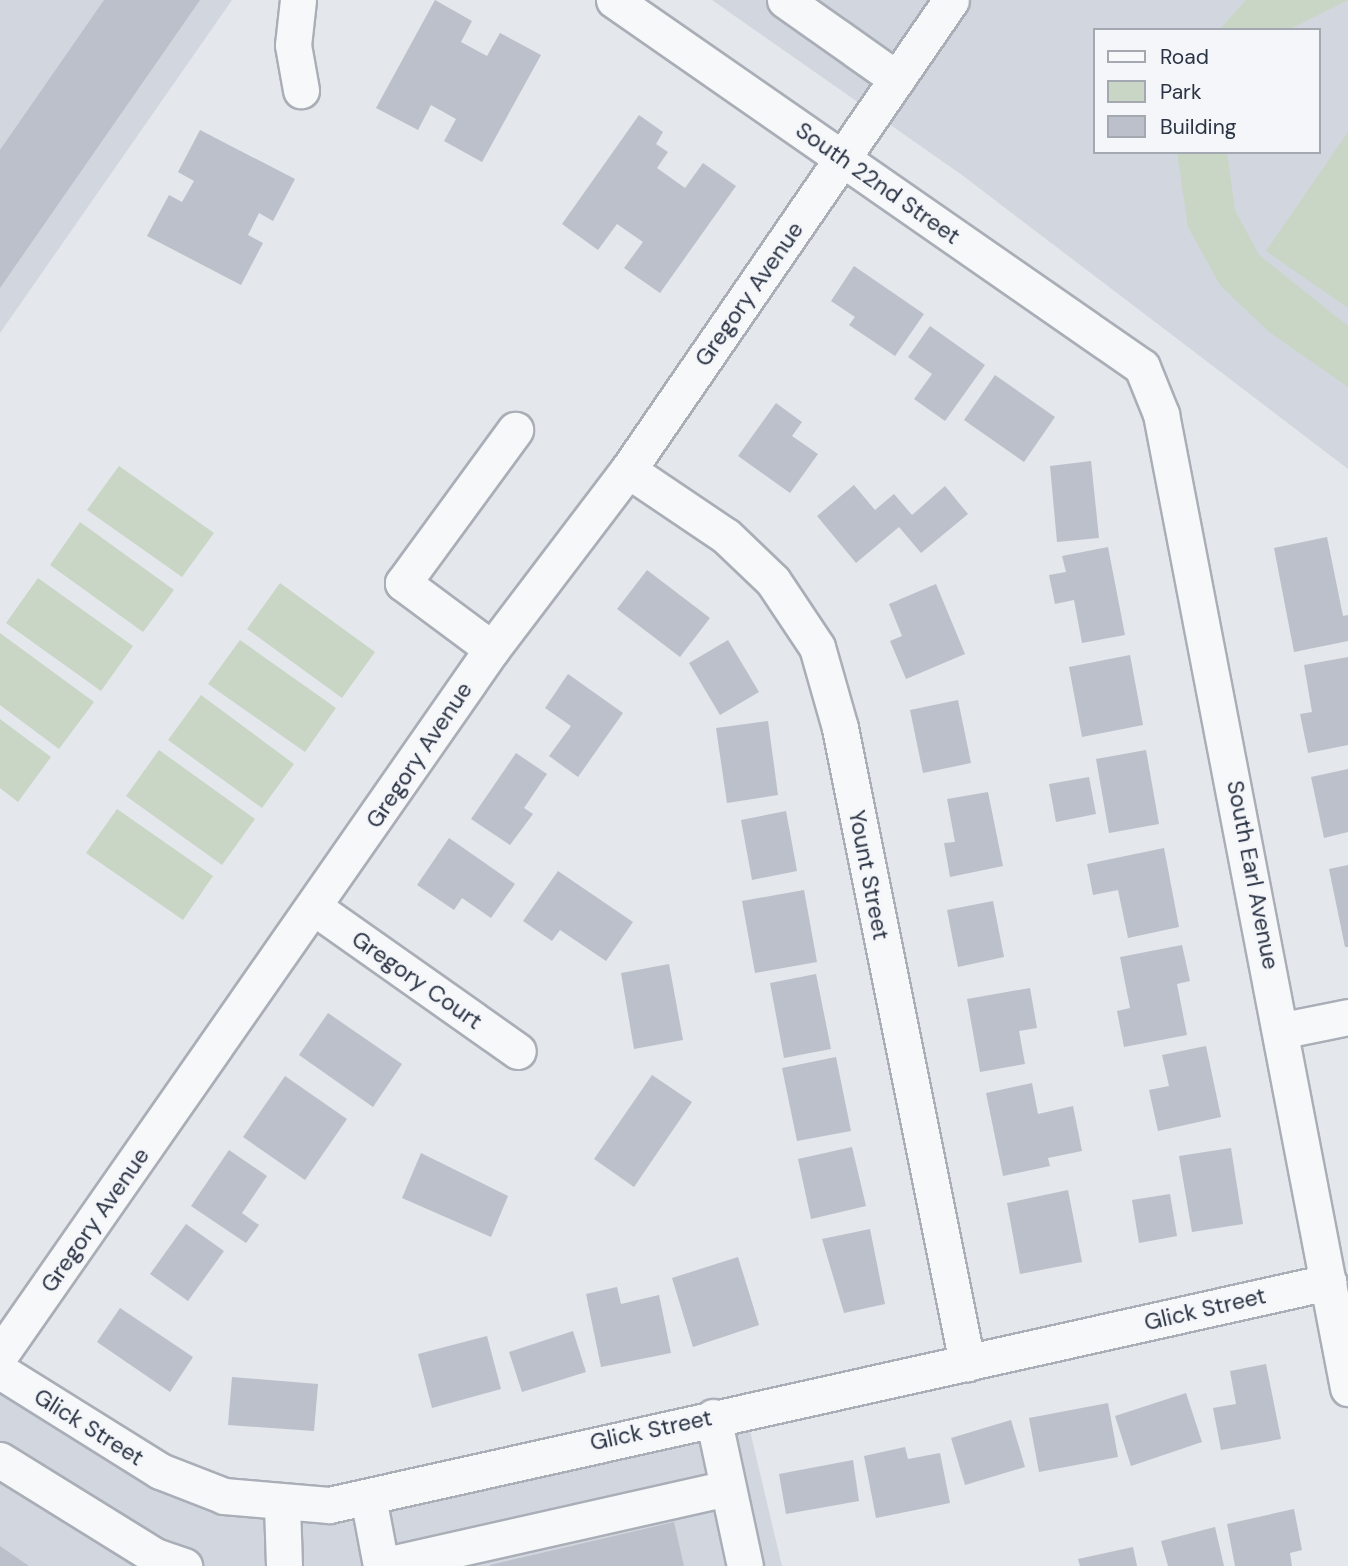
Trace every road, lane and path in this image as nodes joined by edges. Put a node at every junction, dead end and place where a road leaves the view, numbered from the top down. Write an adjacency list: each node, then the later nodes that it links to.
1 (298, 0): 6 (street)
2 (614, 0): 7 (street, South 22nd Street)
3 (785, 0): 5 (street)
4 (951, 0): 5 (street, Gregory Avenue)
5 (897, 79): 7 (street, Gregory Avenue)
6 (301, 90)
7 (842, 159): 8 (street, South 22nd Street); 10 (street, Gregory Avenue)
8 (1142, 367): 14 (street, South Earl Avenue)
9 (515, 430): 11 (street)
10 (628, 470): 11 (street, Gregory Avenue); 18 (street, Yount Street)
11 (492, 649): 12 (street, Gregory Avenue)
12 (315, 908): 15 (street, Gregory Court); 17 (street, Gregory Avenue)
13 (1348, 1017): 14 (street)
14 (1284, 1030): 16 (street, South Earl Avenue)
15 (519, 1051)
16 (1328, 1282): 18 (street, Glick Street); 20 (street, South Earl Avenue)
17 (0, 1355)
18 (967, 1363): 21 (street, Glick Street)
19 (0, 1371): 25 (street, Glick Street)
20 (1348, 1388)
21 (713, 1417): 23 (street); 24 (street, Glick Street)
22 (0, 1460): 26 (street)
23 (727, 1488): 28 (street); 29 (street)
24 (368, 1497): 25 (street, Glick Street); 28 (street)
25 (282, 1505): 27 (street)
26 (184, 1566)
27 (284, 1566)
28 (381, 1566)
29 (745, 1566)

